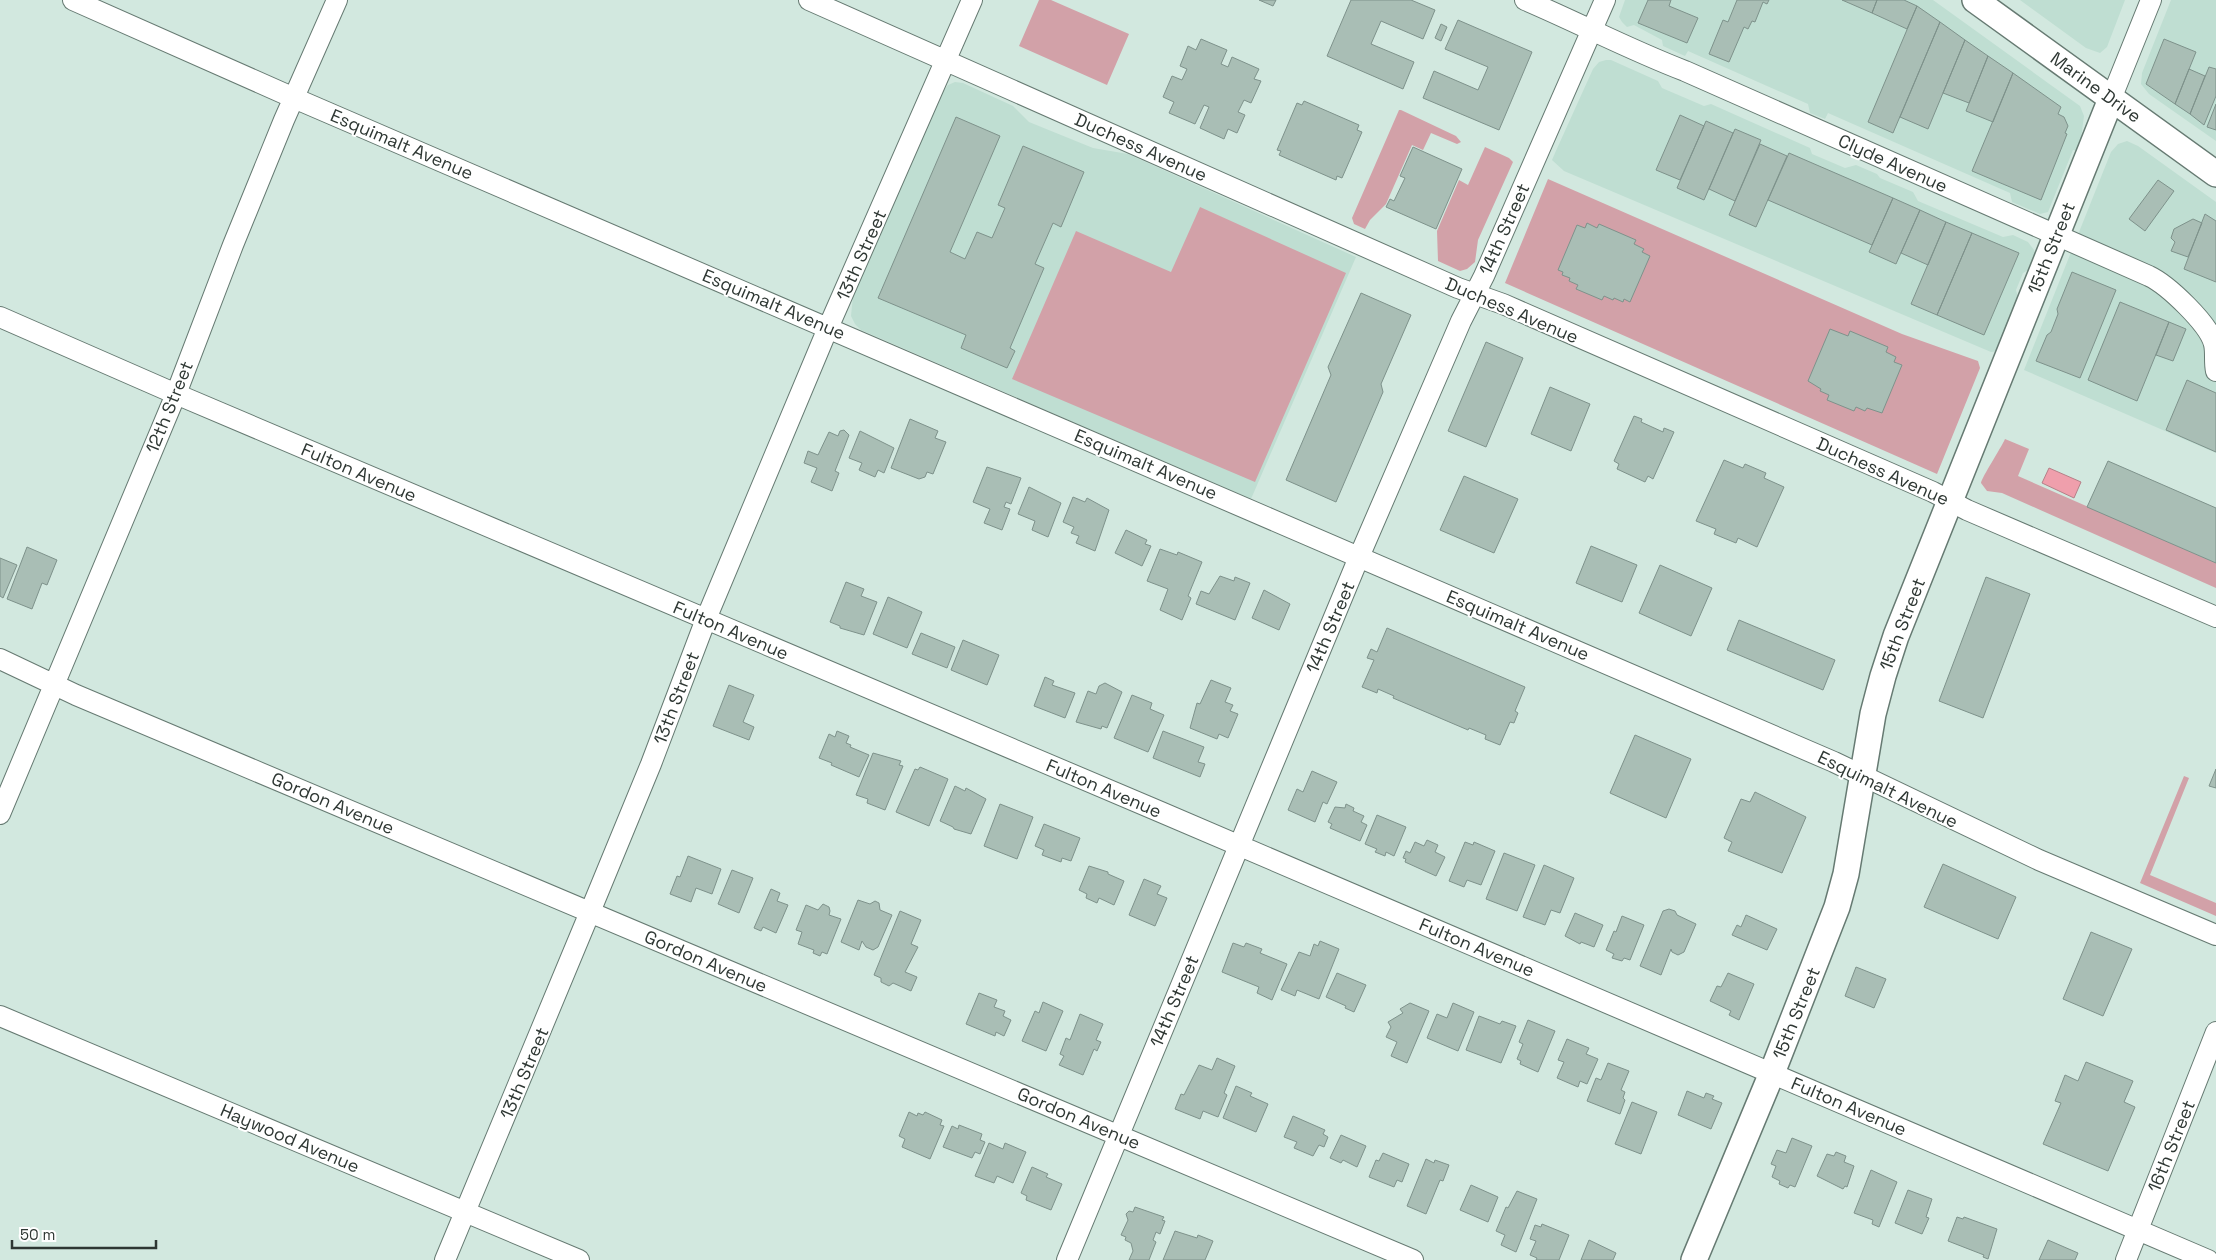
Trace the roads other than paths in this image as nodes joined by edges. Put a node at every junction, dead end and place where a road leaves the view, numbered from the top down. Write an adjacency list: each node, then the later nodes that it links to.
1 (73, 0): 11 (street, Esquimalt Avenue)
2 (337, 0): 11 (street, 12th Street)
3 (809, 0): 10 (street, Duchess Avenue)
4 (972, 0): 10 (street, 13th Street)
5 (1525, 0): 9 (street, Clyde Avenue)
6 (1605, 0): 9 (street, 14th Street)
7 (1975, 0): 12 (main road, Marine Drive)
8 (2151, 0): 12 (street, 15th Street)
9 (1592, 30): 14 (street, Clyde Avenue); 15 (street, 14th Street)
10 (946, 59): 15 (street, Duchess Avenue); 17 (street, 13th Street)
11 (294, 98): 17 (street, Esquimalt Avenue); 19 (street, 12th Street)
12 (2111, 99): 13 (main road, Marine Drive); 14 (main road, 15th Street)
13 (2216, 174)
14 (2057, 234): 18 (street, Clyde Avenue); 20 (main road, 15th Street)
15 (1475, 294): 20 (street, Duchess Avenue); 21 (street, 14th Street)
16 (0, 317): 19 (street, Fulton Avenue)
17 (828, 328): 21 (street, Esquimalt Avenue); 23 (street, 13th Street)
18 (2216, 371)
19 (176, 394): 23 (street, Fulton Avenue); 25 (street, 12th Street)
20 (1950, 502): 22 (street, Duchess Avenue); 26 (main road, 15th Street)
21 (1359, 557): 26 (street, Esquimalt Avenue); 28 (street, 14th Street)
22 (2216, 617)
23 (706, 619): 28 (street, Fulton Avenue); 29 (street, 13th Street)
24 (0, 659): 25 (street, Gordon Avenue)
25 (54, 684): 27 (street, 12th Street); 29 (street, Gordon Avenue)
26 (1864, 775): 30 (street, Esquimalt Avenue); 33 (main road, 15th Street)
27 (0, 814)
28 (1238, 845): 33 (street, Fulton Avenue); 34 (street, 14th Street)
29 (590, 912): 34 (street, Gordon Avenue); 35 (street, 13th Street)
30 (2216, 935)
31 (0, 1016): 35 (street, Haywood Avenue)
32 (2216, 1032): 36 (street, 16th Street)
33 (1772, 1073): 36 (street, Fulton Avenue); 41 (main road, 15th Street)
34 (1118, 1135): 39 (street, 14th Street); 40 (street, Gordon Avenue)
35 (466, 1212): 37 (street, 13th Street); 38 (street, Haywood Avenue)
36 (2138, 1230): 42 (street, 16th Street); 43 (street, Fulton Avenue)
37 (445, 1260)
38 (579, 1260)
39 (1067, 1260)
40 (1413, 1260)
41 (1694, 1260)
42 (2126, 1260)
43 (2208, 1260)

